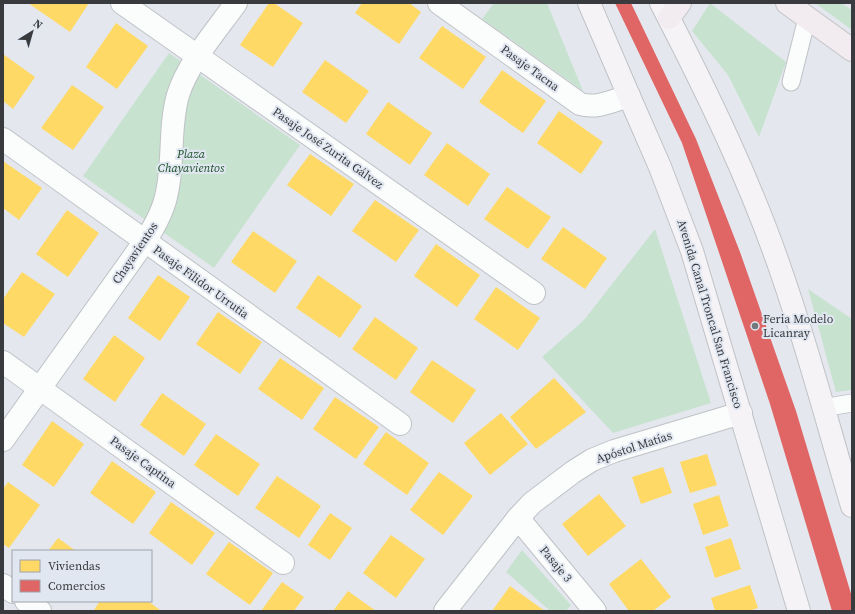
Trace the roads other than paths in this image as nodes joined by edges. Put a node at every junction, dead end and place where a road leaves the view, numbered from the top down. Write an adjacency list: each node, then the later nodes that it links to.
1 (122, 3): 9 (street, Pasaje José Zurita Gálvez)
2 (236, 3): 9 (street, Chayavientos)
3 (439, 3): 11 (street, Pasaje Tacna)
4 (589, 3): 11 (street, Avenida Canal Troncal San Francisco)
5 (787, 3): 7 (main road)
6 (670, 8): 18 (street)
7 (807, 18): 8 (main road); 10 (lane)
8 (852, 50)
9 (198, 56): 13 (street, Chayavientos); 14 (street, Pasaje José Zurita Gálvez)
10 (791, 82)
11 (628, 96): 19 (street, Avenida Canal Troncal San Francisco)
12 (3, 139): 13 (street, Pasaje Filidor Urrutia)
13 (145, 241): 16 (street, Chayavientos); 20 (street, Pasaje Filidor Urrutia)
14 (534, 293)
15 (3, 362): 16 (street, Pasaje Captina)
16 (40, 388): 21 (street, Chayavientos); 24 (street, Pasaje Captina)
17 (852, 403): 18 (lane)
18 (822, 408): 22 (street)
19 (741, 412): 23 (street, Apóstol Matías); 31 (street, Avenida Canal Troncal San Francisco)
20 (400, 424)
21 (3, 440)
22 (852, 506)
23 (518, 518): 29 (street, Apóstol Matías); 30 (street, Pasaje 3)
24 (283, 562)
25 (3, 585): 26 (street)
26 (12, 591)
27 (27, 602): 28 (street)
28 (40, 611)
29 (445, 611)
30 (595, 611)
31 (799, 611)

